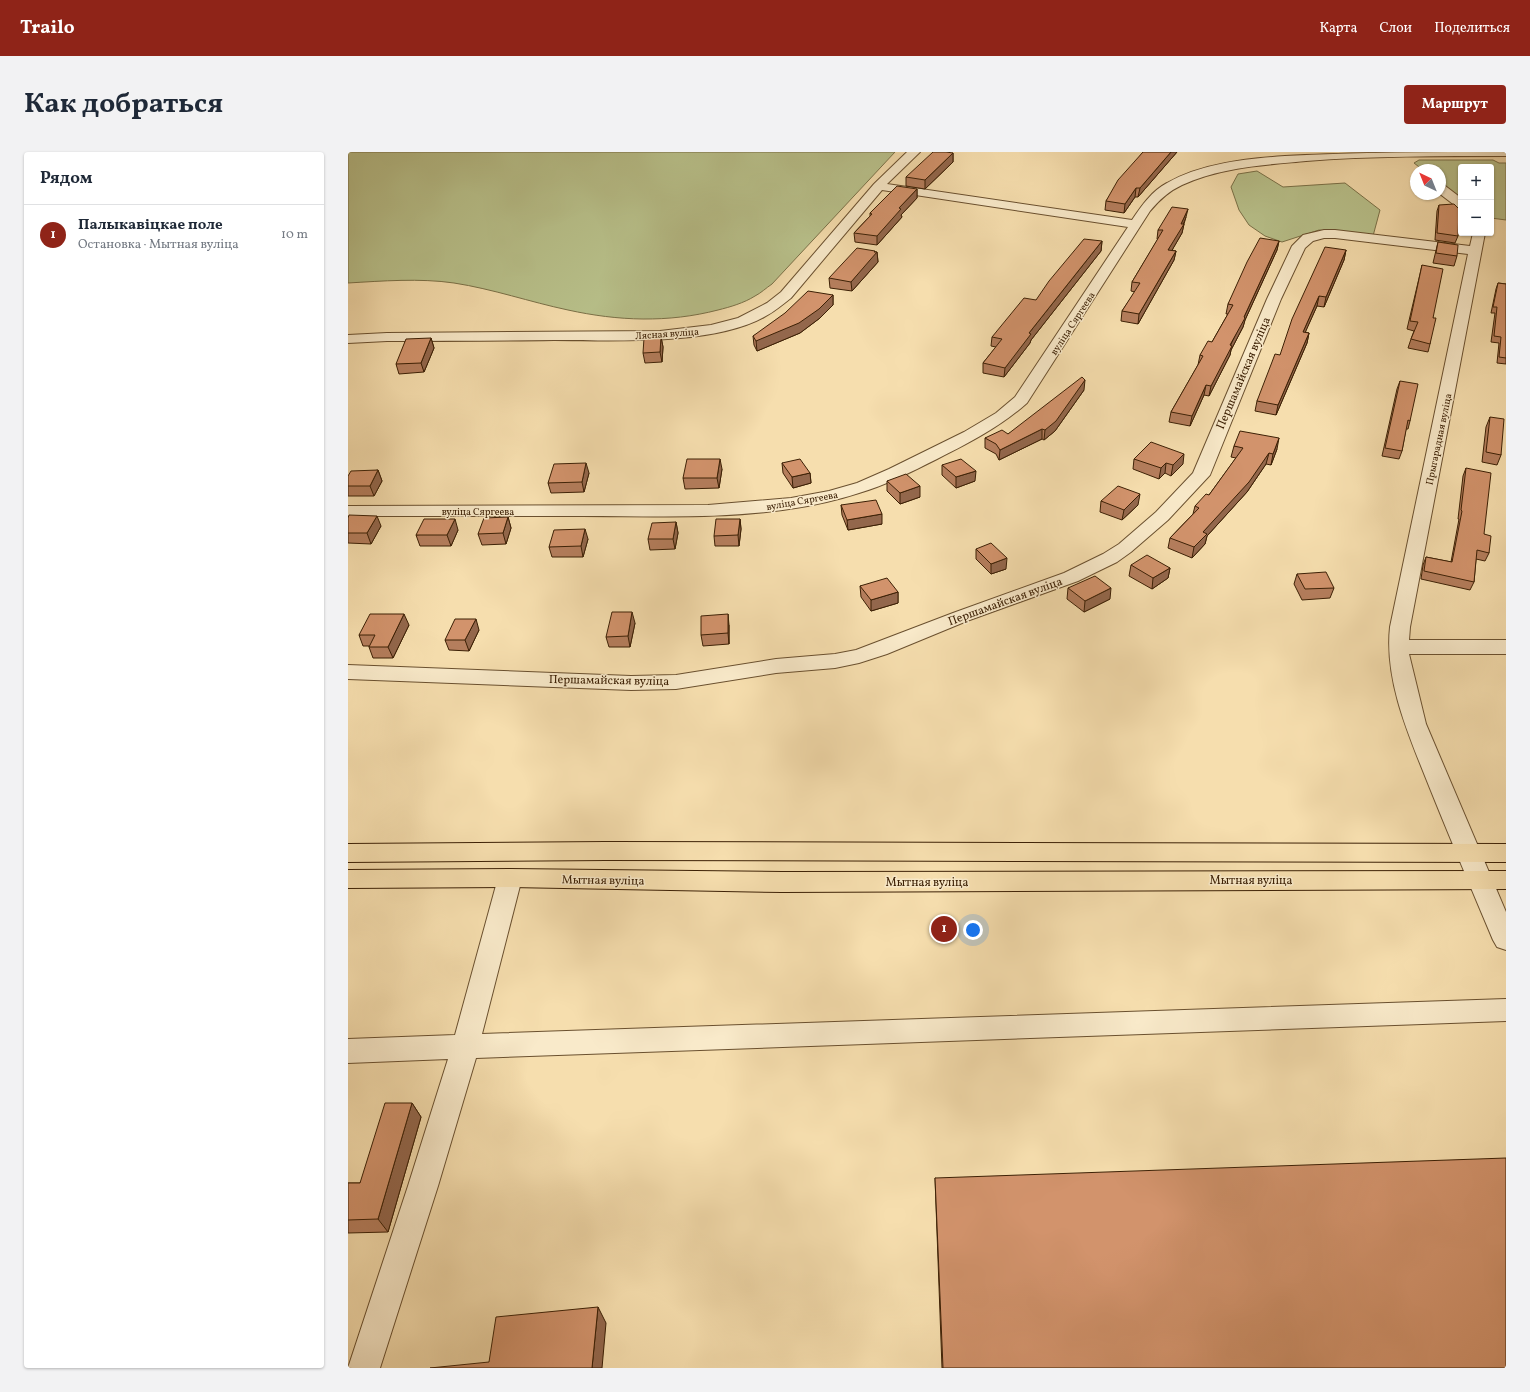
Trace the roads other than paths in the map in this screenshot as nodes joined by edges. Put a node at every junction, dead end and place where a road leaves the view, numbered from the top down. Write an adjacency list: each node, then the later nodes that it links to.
1 (914, 152): 6 (street, Лясная вуліца)
2 (1438, 152): 3 (street, вуліца Сяргеева); 4 (street, вуліца Сяргеева)
3 (1394, 153): 5 (street); 9 (street, вуліца Сяргеева)
4 (1506, 153)
5 (1410, 165)
6 (878, 187): 9 (street); 12 (street, Лясная вуліца)
7 (1446, 193): 8 (street)
8 (1458, 202)
9 (1136, 224): 13 (street, вуліца Сяргеева)
10 (1478, 236): 11 (street)
11 (1476, 251): 14 (street, Прыгарадная вуліца); 16 (street, Першамайская вуліца)
12 (348, 339)
13 (348, 511)
14 (1399, 637): 15 (street); 18 (street)
15 (1506, 647)
16 (348, 672)
17 (348, 853): 18 (main road)
18 (1469, 853): 19 (main road); 22 (street)
19 (1506, 853)
20 (510, 878): 21 (main road, Мытная вуліца); 22 (main road, Мытная вуліца); 26 (street)
21 (348, 879)
22 (1479, 880): 23 (main road, Мытная вуліца); 24 (street)
23 (1506, 880)
24 (1506, 940)
25 (1506, 1010): 26 (street)
26 (465, 1047): 27 (street); 28 (street)
27 (348, 1051)
28 (364, 1368)

